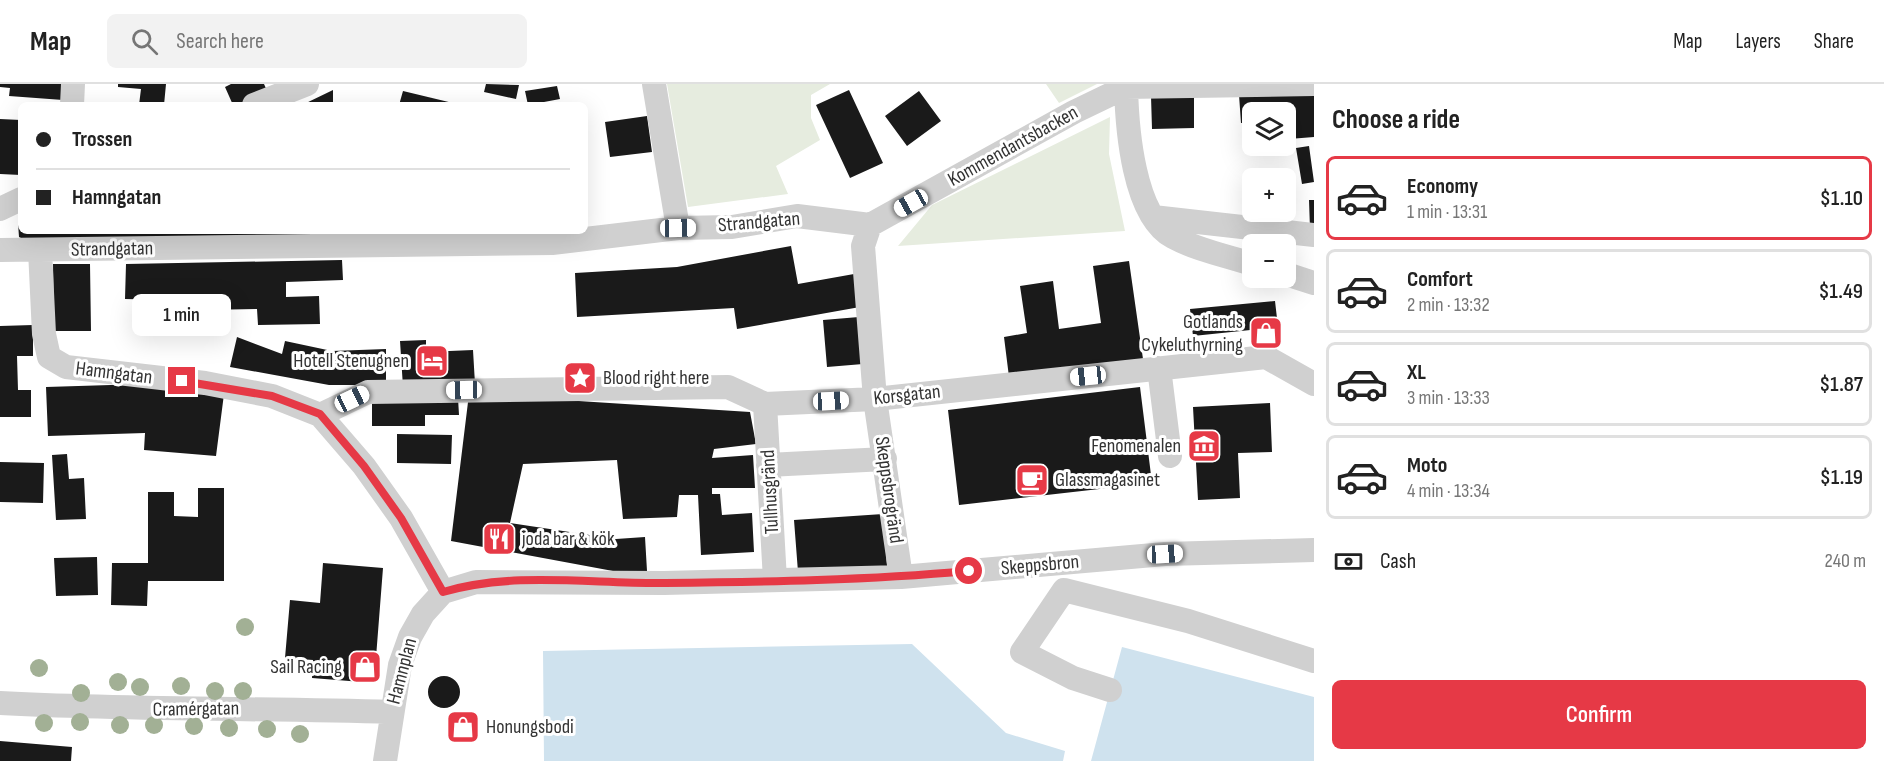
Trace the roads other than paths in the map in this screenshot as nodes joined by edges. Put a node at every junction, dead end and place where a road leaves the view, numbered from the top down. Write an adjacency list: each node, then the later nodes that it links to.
1 (73, 84): 6 (street)
2 (307, 84): 7 (street)
3 (654, 84): 12 (street)
4 (1314, 84): 5 (street)
5 (1126, 86): 10 (street); 11 (street, Kommendantsbacken)
6 (72, 102)
7 (262, 102)
8 (18, 201): 9 (street)
9 (0, 209)
10 (1153, 217): 13 (street); 16 (street)
11 (870, 225): 12 (street, Strandgatan); 21 (street, Skeppsbrogränd)
12 (678, 228): 15 (street, Strandgatan)
13 (1314, 235)
14 (0, 250): 15 (street, Strandgatan)
15 (40, 250): 23 (street, Hamngatan)
16 (1242, 261)
17 (1296, 277): 18 (street)
18 (1314, 283)
19 (1159, 368): 20 (street, Korsgatan); 21 (street, Korsgatan); 24 (street)
20 (1314, 384)
21 (875, 399): 22 (street, Korsgatan); 25 (street, Skeppsbrogränd)
22 (765, 404): 23 (street, Korsgatan); 26 (street, Tullhusgränd)
23 (320, 414): 30 (street, Hamngatan)
24 (1170, 456)
25 (885, 459): 26 (street); 28 (street, Skeppsbrogränd)
26 (768, 465): 29 (street, Tullhusgränd)
27 (1314, 550): 28 (street, Skeppsbron)
28 (901, 577): 29 (street, Skeppsbron)
29 (775, 580): 30 (street, Skeppsbron)
30 (443, 592): 34 (street, Hamnplan)
31 (1314, 661): 32 (street)
32 (1110, 690)
33 (0, 703): 34 (street, Cramérgatan)
34 (391, 712): 35 (street, Hamnplan)
35 (385, 761)

